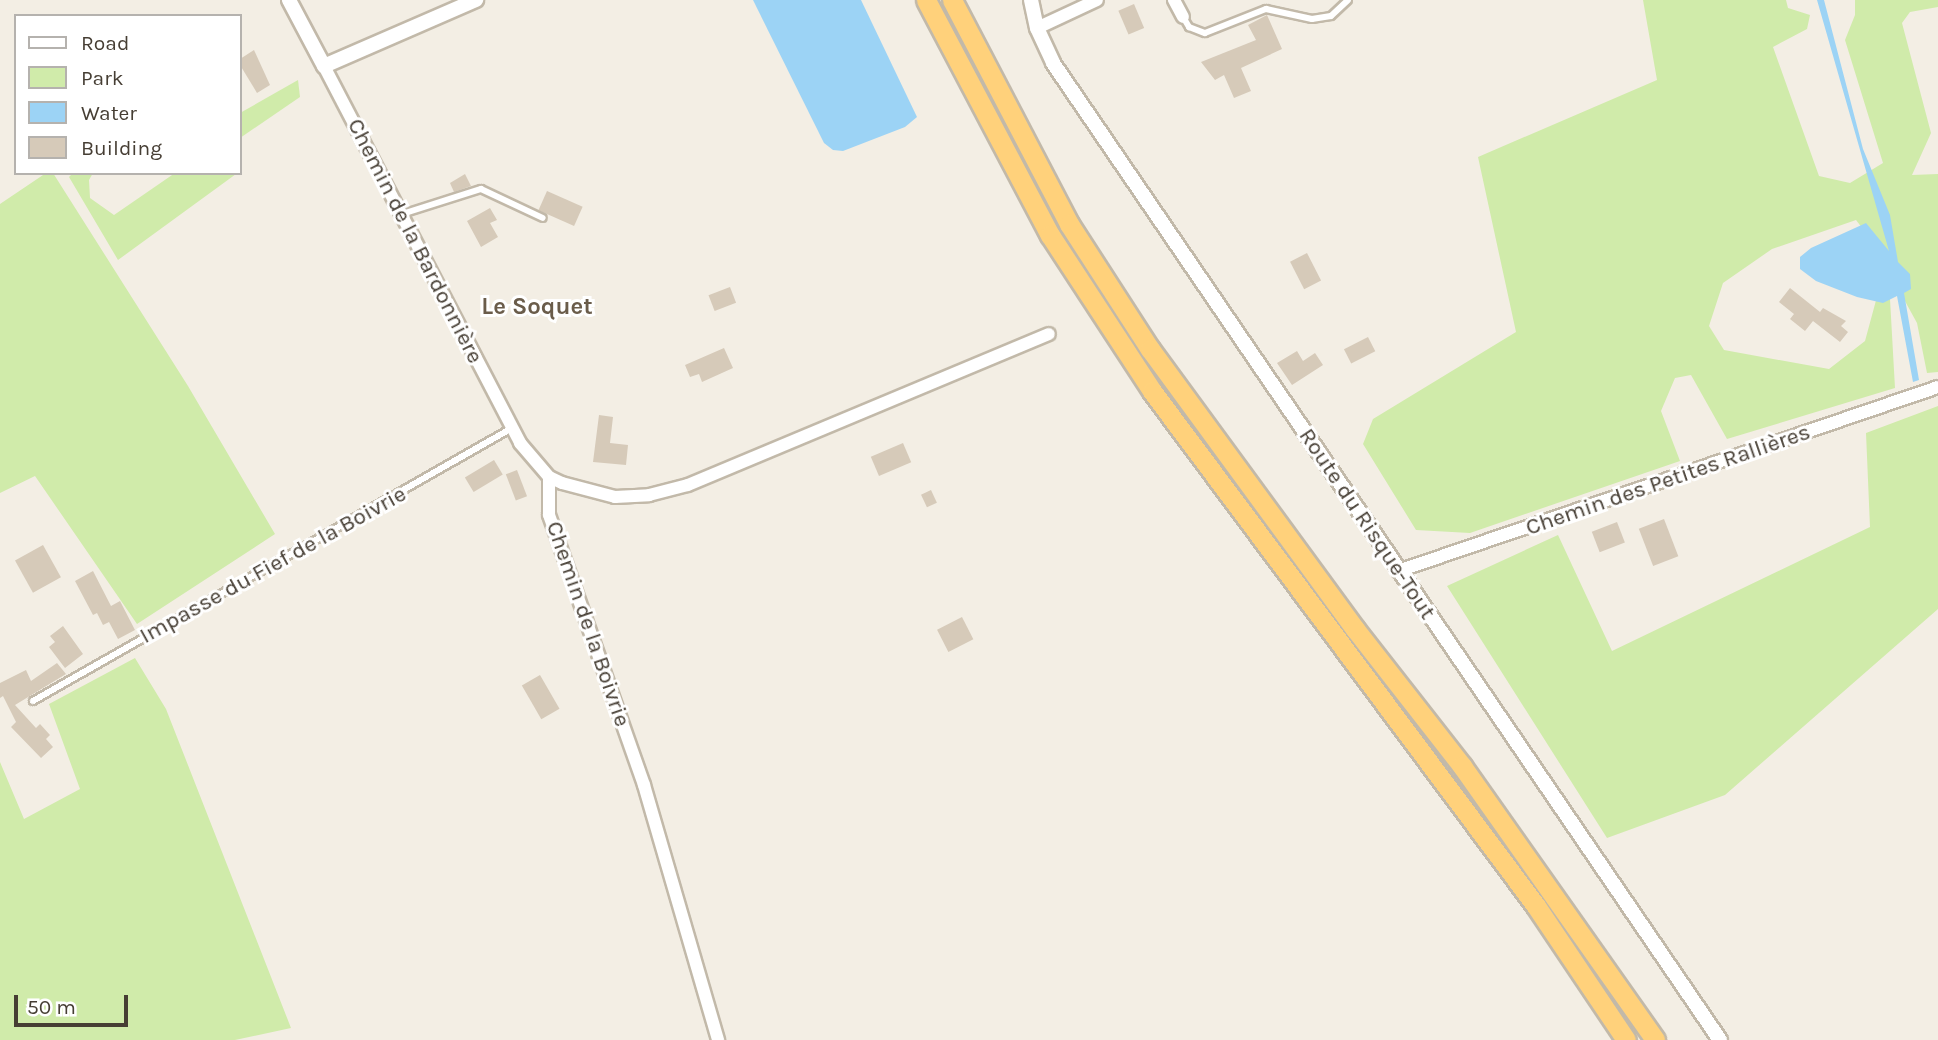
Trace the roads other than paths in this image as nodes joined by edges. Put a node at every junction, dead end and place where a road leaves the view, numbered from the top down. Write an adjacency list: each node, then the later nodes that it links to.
1 (289, 0): 11 (street, Chemin de la Bardonnière)
2 (476, 0): 11 (street)
3 (926, 0): 21 (highway)
4 (952, 0): 22 (highway)
5 (1031, 0): 10 (street, Route du Risque-Tout)
6 (1097, 0): 10 (street)
7 (1174, 0): 9 (street)
8 (1348, 0): 9 (lane)
9 (1183, 17)
10 (1037, 28): 18 (street, Route du Risque-Tout)
11 (324, 66): 12 (street, Chemin de la Bardonnière)
12 (400, 214): 13 (lane); 16 (street, Chemin de la Bardonnière)
13 (542, 218)
14 (1049, 334): 17 (street, Chemin de la Boivrie)
15 (1938, 387): 18 (street, Chemin des Petites Rallières)
16 (512, 428): 17 (street, Chemin de la Bardonnière); 19 (lane, Impasse du Fief de la Boivrie)
17 (549, 477): 20 (street, Chemin de la Boivrie)
18 (1398, 570): 23 (street, Route du Risque-Tout)
19 (33, 701)
20 (718, 1040)
21 (1626, 1040)
22 (1655, 1040)
23 (1720, 1040)

